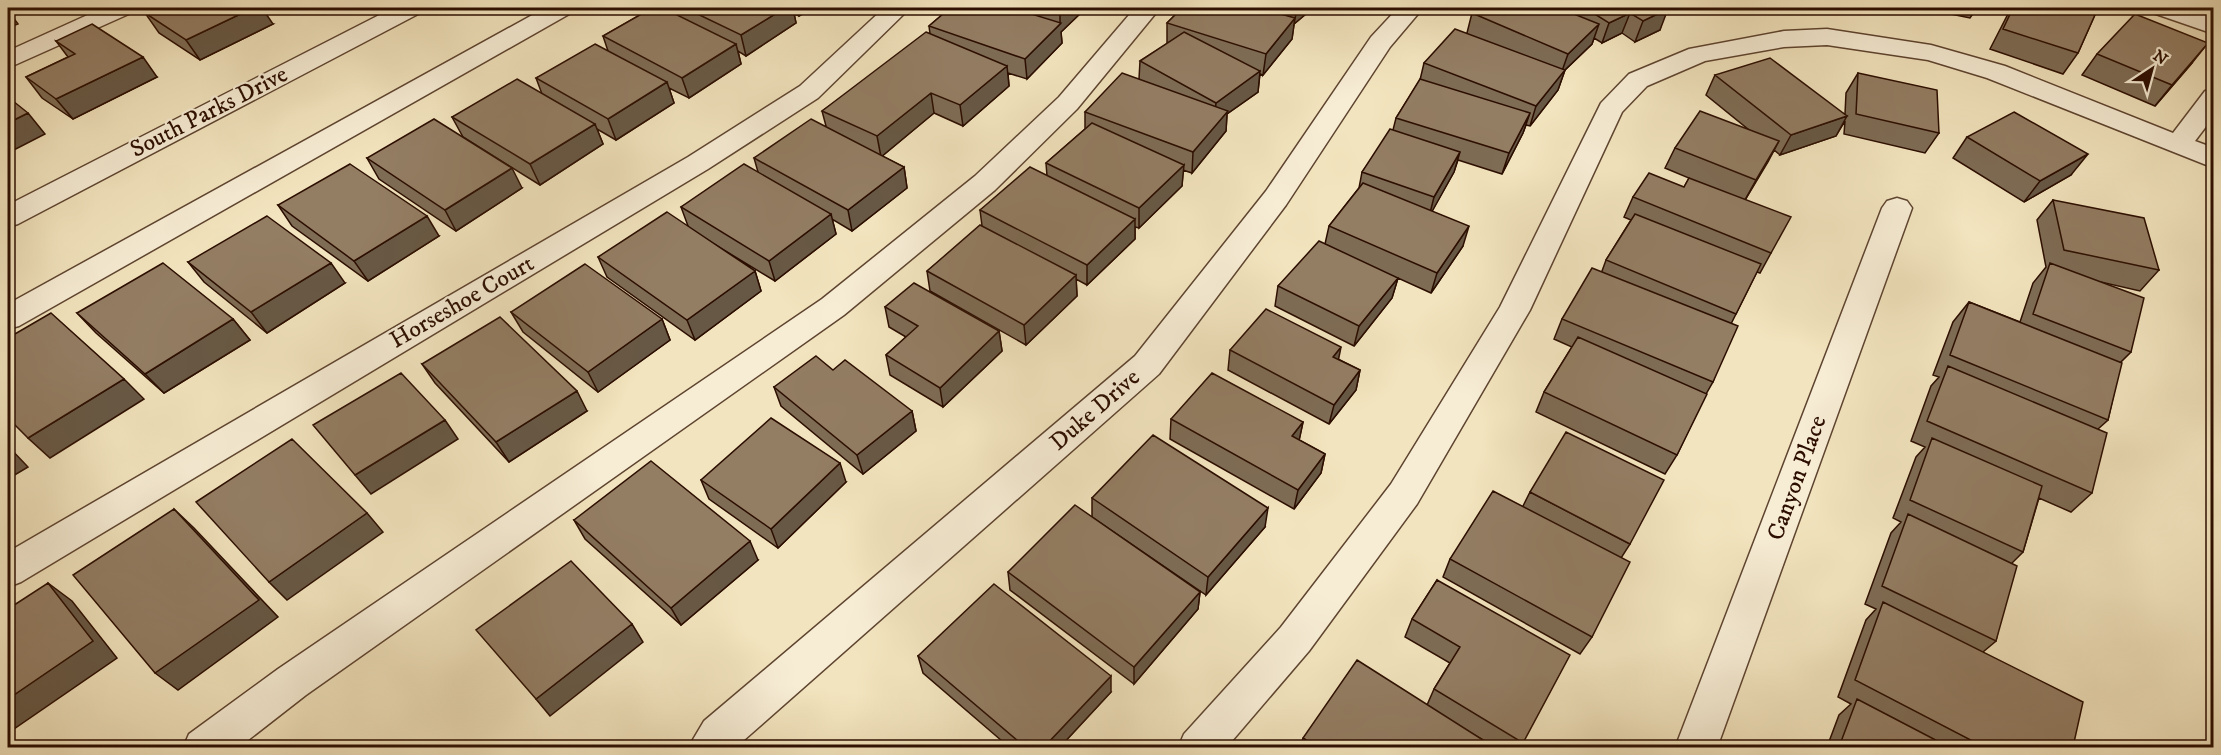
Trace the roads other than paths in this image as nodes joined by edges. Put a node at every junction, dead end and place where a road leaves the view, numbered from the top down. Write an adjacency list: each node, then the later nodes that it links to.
1 (122, 8): 9 (street)
2 (411, 8): 14 (street, South Parks Drive)
3 (562, 8): 15 (street)
4 (898, 8): 16 (street, Horseshoe Court)
5 (1148, 8): 17 (street)
6 (1411, 8): 18 (street, Duke Drive)
7 (2163, 8): 8 (street)
8 (2214, 27)
9 (8, 60)
10 (2214, 97): 11 (street)
11 (2179, 144): 12 (street); 19 (street)
12 (2214, 159)
13 (1898, 208): 20 (street, Canyon Place)
14 (8, 217)
15 (8, 318)
16 (8, 571)
17 (204, 747)
18 (710, 747)
19 (1199, 747)
20 (1696, 747)

